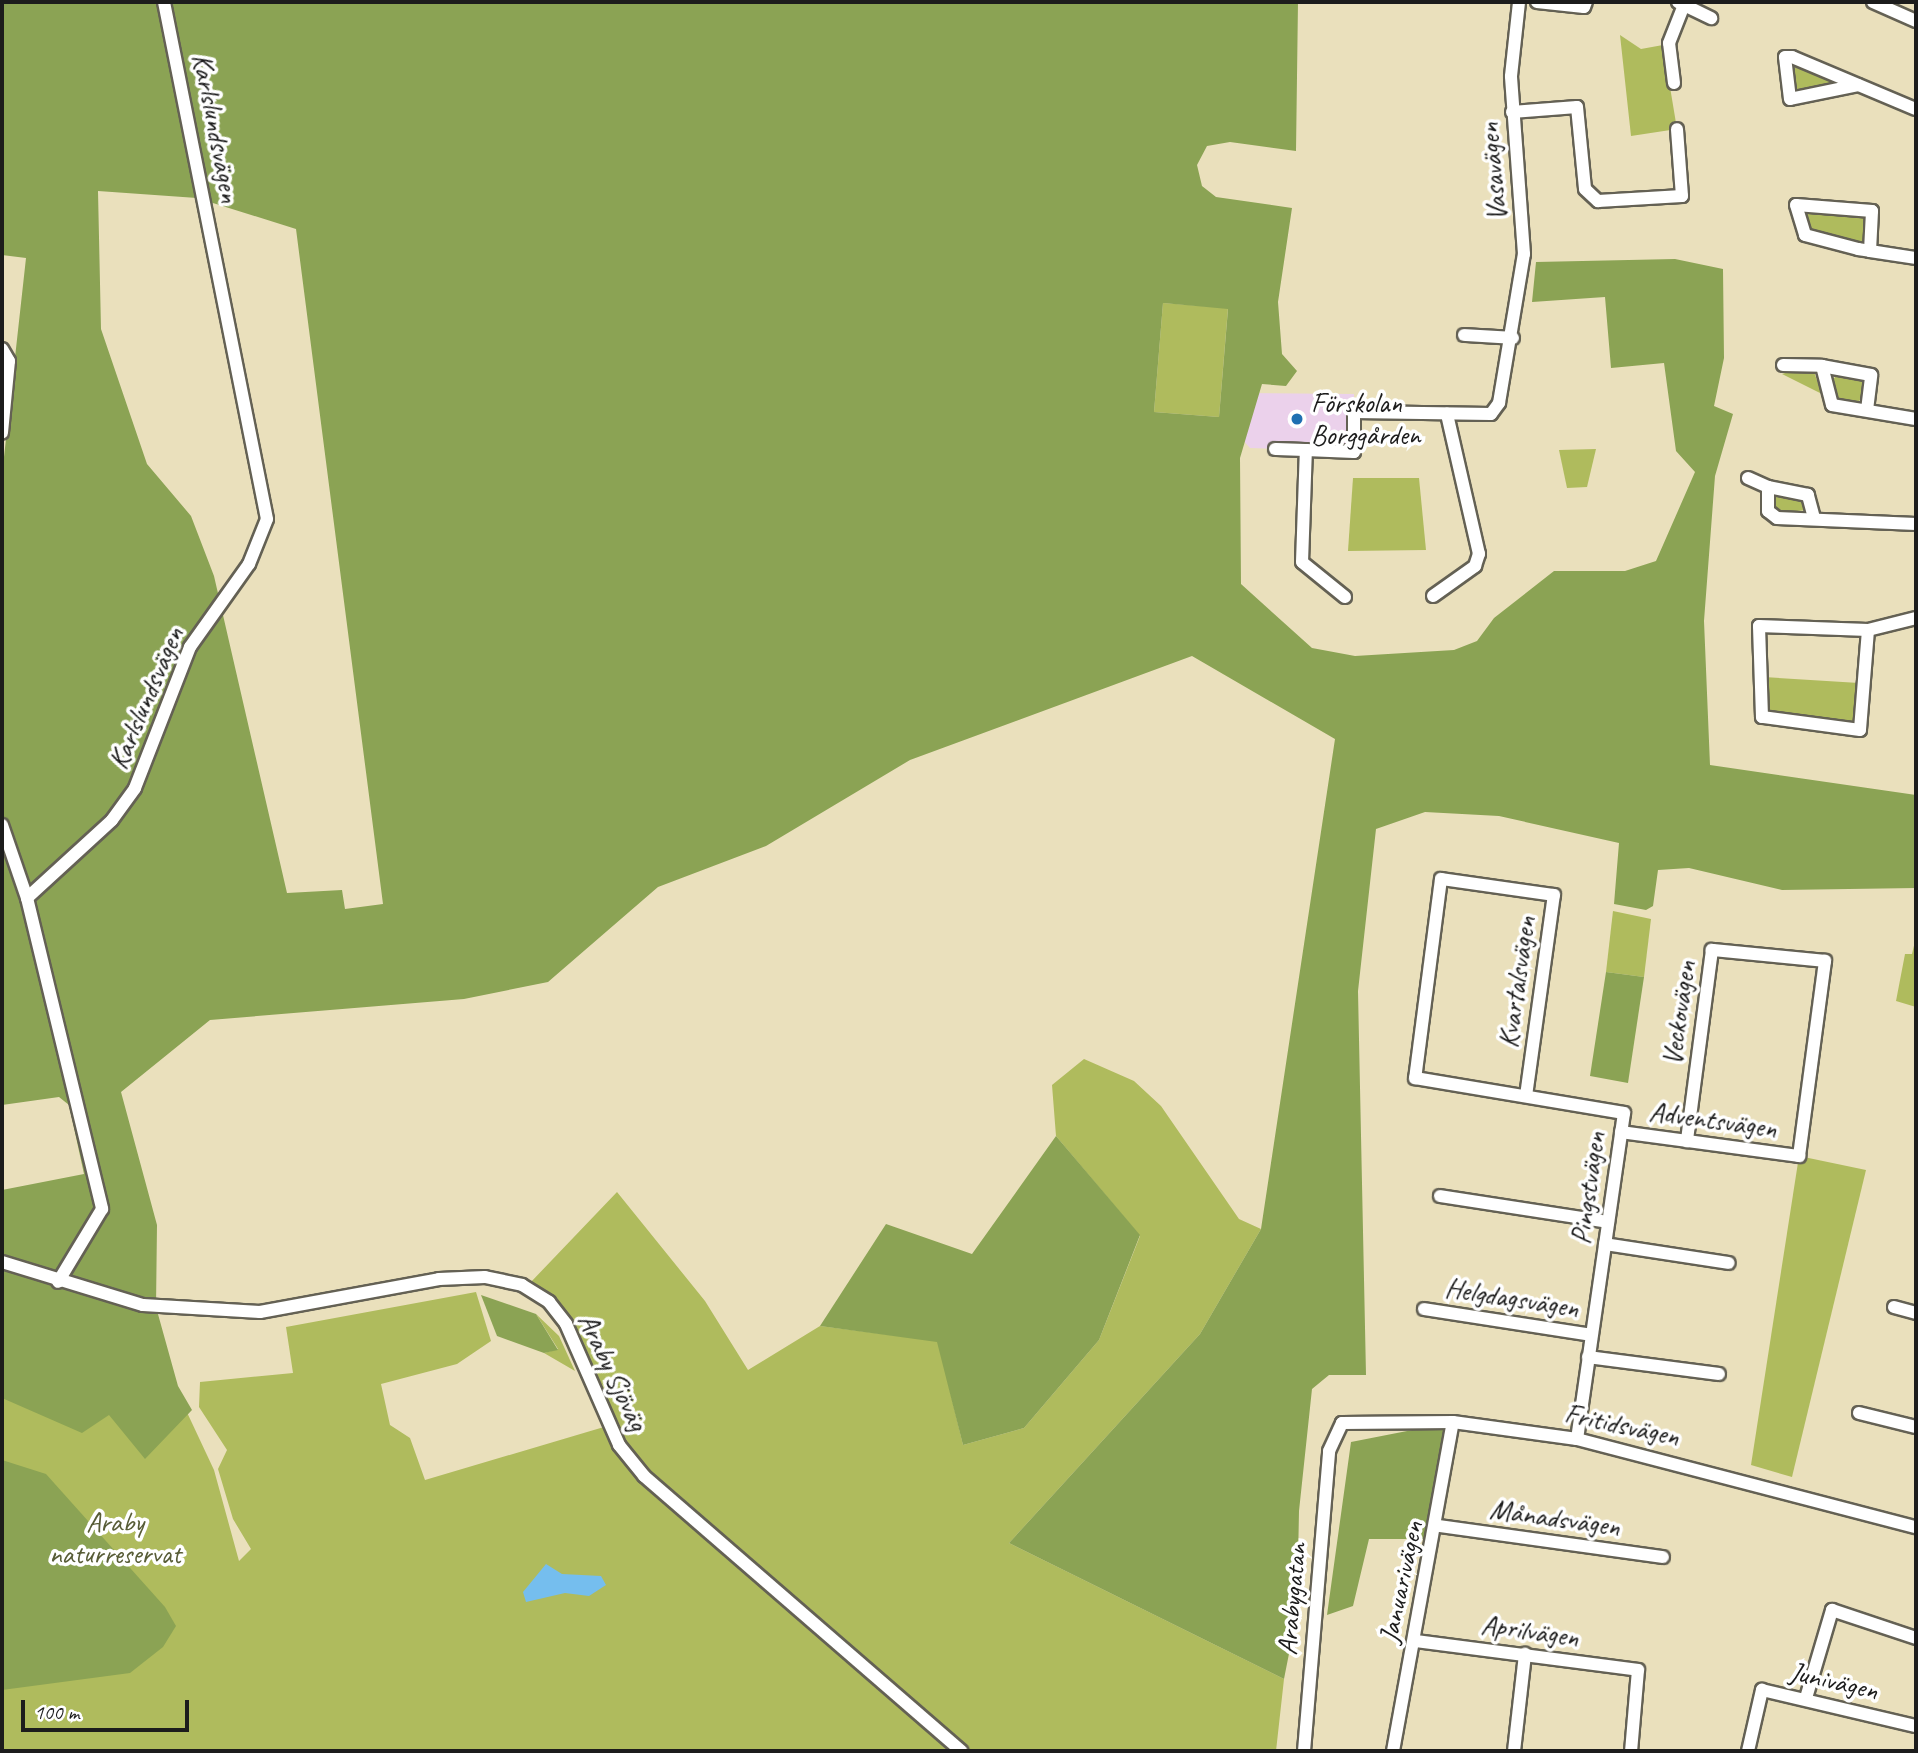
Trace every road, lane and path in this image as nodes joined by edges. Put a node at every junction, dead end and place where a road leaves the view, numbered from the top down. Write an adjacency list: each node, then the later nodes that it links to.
1 (164, 2): 37 (street, Karlslundsvägen)
2 (1519, 2): 13 (street, Vasavägen)
3 (1537, 2): 4 (street)
4 (1586, 2)
5 (1873, 2): 7 (street)
6 (1681, 3): 8 (street); 10 (street)
7 (1897, 6): 9 (street)
8 (1711, 18)
9 (1916, 21)
10 (1674, 83)
11 (1858, 85): 11 (street); 12 (street)
12 (1916, 109)
13 (1512, 112): 14 (street); 18 (street, Vasavägen)
14 (1677, 129)
15 (1870, 251): 15 (street); 16 (street)
16 (1916, 258)
17 (1464, 335): 18 (street)
18 (1513, 338): 23 (street, Vasavägen)
19 (2, 349): 25 (street)
20 (1783, 365): 21 (street)
21 (1822, 366): 22 (street); 22 (street)
22 (1867, 410): 24 (street)
23 (1447, 414): 27 (street, Vasavägen); 32 (street)
24 (1916, 419)
25 (2, 433)
26 (1275, 449): 27 (street)
27 (1306, 450): 33 (street)
28 (1748, 478): 29 (street)
29 (1768, 488): 30 (street); 30 (street)
30 (1814, 518): 31 (street)
31 (1916, 524)
32 (1433, 596)
33 (1345, 597)
34 (1916, 618): 35 (street)
35 (1868, 630): 35 (street)
36 (2, 825): 37 (street)
37 (27, 898): 48 (street)
38 (1415, 1078): 39 (street, Pingstvägen); 39 (street, Kvartalsvägen)
39 (1526, 1096): 40 (street, Pingstvägen)
40 (1621, 1132): 41 (street, Adventsvägen); 44 (street, Pingstvägen)
41 (1687, 1141): 42 (street, Adventsvägen); 42 (street, Veckovägen)
42 (1799, 1156)
43 (1440, 1196): 44 (street)
44 (1608, 1222): 45 (street, Pingstvägen)
45 (1605, 1244): 47 (street); 52 (street, Pingstvägen)
46 (2, 1262): 48 (street, Araby Sjöväg)
47 (1729, 1263)
48 (58, 1282): 68 (street, Araby Sjöväg)
49 (1894, 1307): 51 (street)
50 (1424, 1310): 52 (street, Helgdagsvägen)
51 (1916, 1312)
52 (1591, 1335): 53 (street, Pingstvägen)
53 (1588, 1357): 54 (street); 58 (street, Pingstvägen)
54 (1719, 1374)
55 (1859, 1413): 57 (street)
56 (1453, 1422): 58 (street, Fritidsvägen); 59 (street, Fritidsvägen); 60 (street, Januarivägen)
57 (1916, 1427)
58 (1577, 1439): 61 (street, Fritidsvägen)
59 (1329, 1451): 69 (street, Arabygatan)
60 (1439, 1526): 62 (street, Månadsvägen); 64 (street, Januarivägen)
61 (1916, 1527)
62 (1663, 1557)
63 (1916, 1638): 66 (street)
64 (1416, 1641): 65 (street, Aprilvägen); 70 (street, Januarivägen)
65 (1525, 1654): 71 (street); 72 (street, Aprilvägen)
66 (1806, 1698): 67 (street, Junivägen); 73 (street, Junivägen)
67 (1916, 1726)
68 (961, 1751)
69 (1304, 1751)
70 (1393, 1751)
71 (1514, 1751)
72 (1630, 1751)
73 (1748, 1751)

